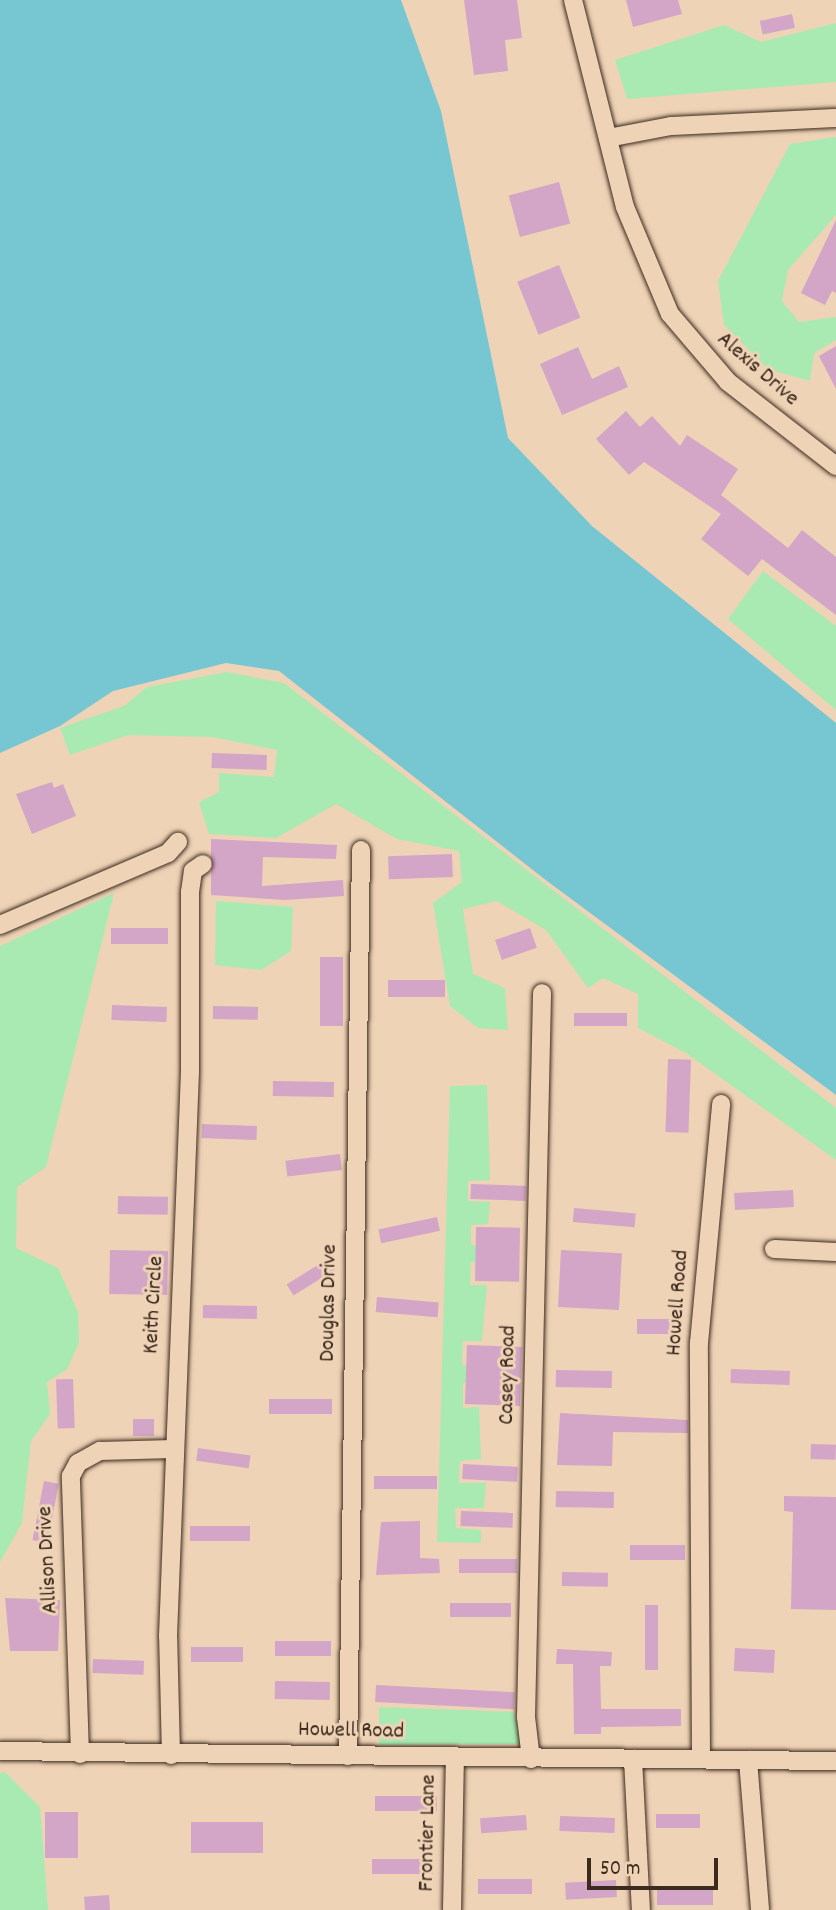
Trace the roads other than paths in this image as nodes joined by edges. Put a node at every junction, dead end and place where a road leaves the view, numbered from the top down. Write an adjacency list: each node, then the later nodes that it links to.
1 (573, 0): 3 (street, Alexis Drive)
2 (836, 118): 3 (street)
3 (608, 138): 4 (street, Alexis Drive)
4 (836, 466)
5 (178, 842): 8 (street)
6 (361, 850): 17 (street, Douglas Drive)
7 (203, 864): 13 (street, Keith Circle)
8 (0, 925)
9 (542, 993): 19 (street, Casey Road)
10 (721, 1104): 21 (street, Howell Road)
11 (774, 1249): 12 (street)
12 (836, 1252)
13 (173, 1450): 15 (street, Allison Drive); 16 (street, Keith Circle)
14 (0, 1751): 15 (street, Howell Road)
15 (80, 1754): 16 (street, Howell Road)
16 (171, 1755): 17 (street, Howell Road)
17 (348, 1756): 18 (street, Howell Road)
18 (455, 1757): 19 (street, Howell Road); 24 (street, Frontier Lane)
19 (531, 1759): 20 (street, Howell Road)
20 (633, 1759): 21 (street, Howell Road); 25 (street)
21 (701, 1759): 22 (street, Howell Road)
22 (748, 1760): 23 (street, Howell Road); 26 (street)
23 (836, 1761)
24 (452, 1910)
25 (641, 1910)
26 (760, 1910)

